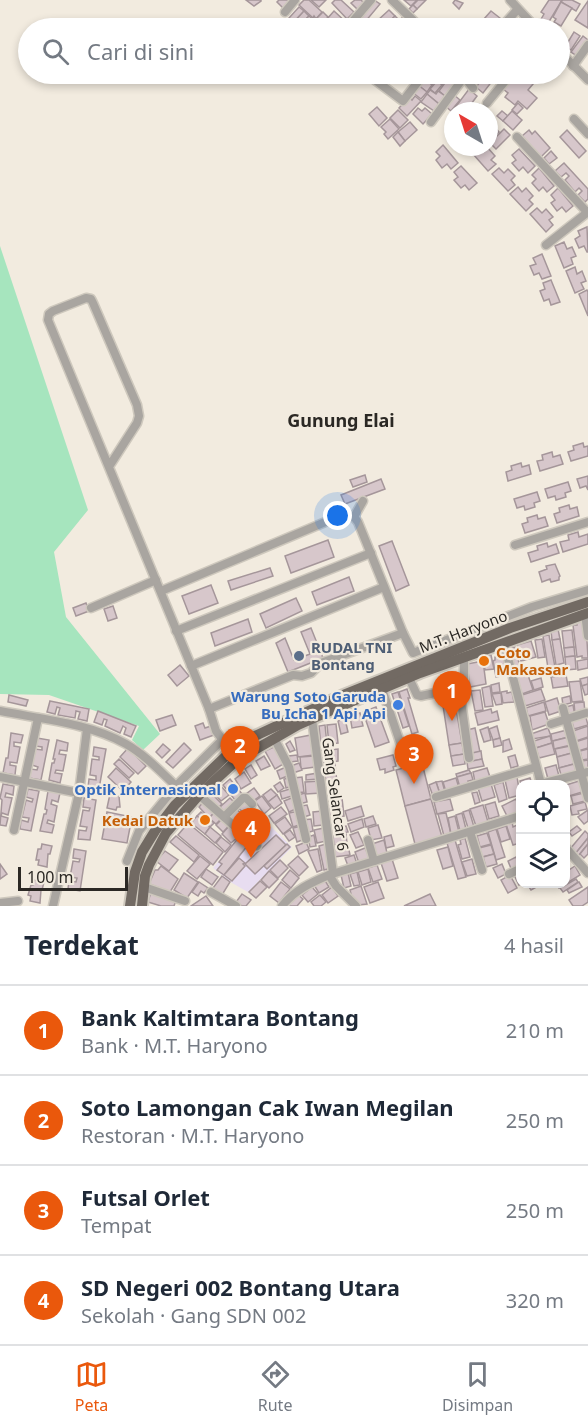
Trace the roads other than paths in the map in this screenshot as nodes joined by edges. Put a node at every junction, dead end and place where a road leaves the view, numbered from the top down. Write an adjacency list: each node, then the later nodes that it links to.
1 (296, 0): 6 (street)
2 (371, 0): 7 (street)
3 (392, 0): 8 (street)
4 (510, 0): 5 (street)
5 (518, 10): 9 (street); 10 (street)
6 (285, 12)
7 (356, 18)
8 (411, 18)
9 (510, 18)
10 (526, 18)
11 (588, 45): 13 (street)
12 (570, 63): 13 (street)
13 (573, 66): 14 (street)
14 (588, 80)
15 (380, 84): 16 (street)
16 (416, 84)
17 (456, 84): 23 (street)
18 (470, 84): 20 (street)
19 (503, 84): 21 (street)
20 (473, 88)
21 (488, 102)
22 (574, 119): 24 (street)
23 (431, 122)
24 (588, 134)
25 (517, 137): 26 (street)
26 (588, 212): 27 (street)
27 (546, 245)
28 (110, 465): 28 (street); 34 (street)
29 (363, 501): 30 (street)
30 (354, 517): 33 (street); 37 (street)
31 (588, 522): 32 (street)
32 (515, 545)
33 (371, 553): 35 (street); 41 (street)
34 (156, 579): 37 (street); 39 (street)
35 (384, 586): 42 (street); 47 (street)
36 (588, 590): 45 (street)
37 (161, 591): 41 (street)
38 (588, 602): 48 (main road, M.T. Haryono)
39 (91, 608)
40 (586, 613): 43 (street); 44 (main road, M.T. Haryono)
41 (176, 631): 47 (street)
42 (403, 633): 45 (street); 53 (street)
43 (588, 636)
44 (504, 643): 46 (main road, M.T. Haryono); 66 (street)
45 (413, 653): 48 (street)
46 (464, 658): 48 (main road, M.T. Haryono); 50 (street)
47 (191, 666): 53 (street)
48 (419, 669): 49 (main road, M.T. Haryono); 64 (main road, M.T. Haryono)
49 (408, 678): 50 (street); 51 (main road, M.T. Haryono)
50 (459, 687): 65 (street)
51 (382, 689): 57 (main road, M.T. Haryono); 63 (street)
52 (564, 708): 58 (street)
53 (209, 709): 62 (street)
54 (0, 711): 56 (street)
55 (586, 713): 58 (street)
56 (38, 718): 60 (street); 71 (street)
57 (312, 718): 61 (main road, M.T. Haryono); 91 (street, Gang Selancar 6)
58 (568, 719): 59 (street); 67 (street)
59 (551, 724)
60 (87, 729): 72 (street); 73 (street)
61 (274, 738): 64 (main road, M.T. Haryono); 82 (street)
62 (221, 741): 64 (street); 72 (street)
63 (403, 751)
64 (234, 756): 74 (main road, M.T. Haryono); 99 (main road, M.T. Haryono)
65 (469, 758)
66 (536, 767): 69 (street); 75 (street)
67 (585, 773): 70 (street); 76 (street)
68 (0, 777): 71 (street)
69 (540, 780)
70 (557, 780)
71 (24, 782): 73 (street); 80 (street)
72 (176, 786): 86 (street)
73 (79, 793): 98 (street)
74 (199, 795): 79 (street); 93 (main road, M.T. Haryono)
75 (436, 797)
76 (588, 798)
77 (252, 804): 79 (street)
78 (516, 817): 81 (street)
79 (224, 818): 84 (street)
80 (14, 830)
81 (470, 832): 87 (street); 88 (street)
82 (306, 839)
83 (368, 840): 87 (street)
84 (256, 846)
85 (570, 853): 90 (street)
86 (127, 861)
87 (374, 861): 91 (street)
88 (482, 870)
89 (516, 870): 92 (street)
90 (588, 873)
91 (331, 874): 102 (street); 103 (street)
92 (509, 874)
93 (144, 887): 96 (street); 100 (main road, M.T. Haryono)
94 (212, 891): 101 (street)
95 (18, 901): 97 (street)
96 (185, 901)
97 (0, 903)
98 (53, 906)
99 (130, 906)
100 (142, 906)
101 (236, 906)
102 (282, 906)
103 (356, 906)

